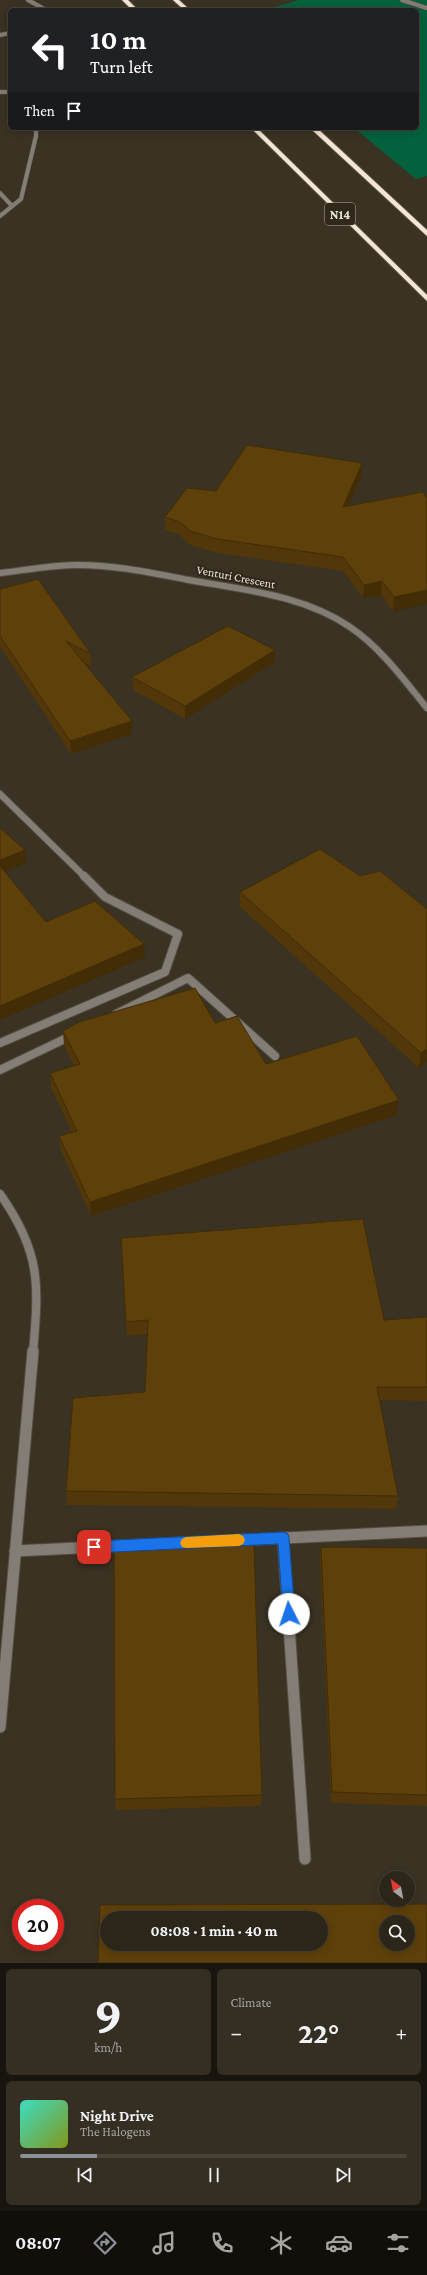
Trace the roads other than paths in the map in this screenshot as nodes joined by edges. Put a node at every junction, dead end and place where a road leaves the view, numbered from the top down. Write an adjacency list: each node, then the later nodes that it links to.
1 (28, 0): 5 (street)
2 (125, 0): 6 (highway)
3 (176, 0): 7 (highway)
4 (402, 0): 8 (street)
5 (42, 8)
6 (133, 8)
7 (185, 8)
8 (427, 8)
9 (36, 130): 13 (street)
10 (256, 130): 16 (highway, N14)
11 (315, 130): 15 (highway)
12 (0, 192): 13 (street)
13 (12, 206): 14 (street)
14 (0, 216)
15 (427, 234)
16 (427, 299)
17 (0, 573): 18 (street, Venturi Crescent)
18 (427, 708)
19 (0, 794): 22 (street)
20 (105, 1019): 23 (street)
21 (84, 1029): 24 (street)
22 (0, 1043)
23 (275, 1056)
24 (0, 1070)
25 (0, 1194): 28 (street)
26 (427, 1531): 27 (street)
27 (283, 1538): 28 (street); 30 (street)
28 (15, 1551): 29 (street)
29 (0, 1727)
30 (306, 1859)

